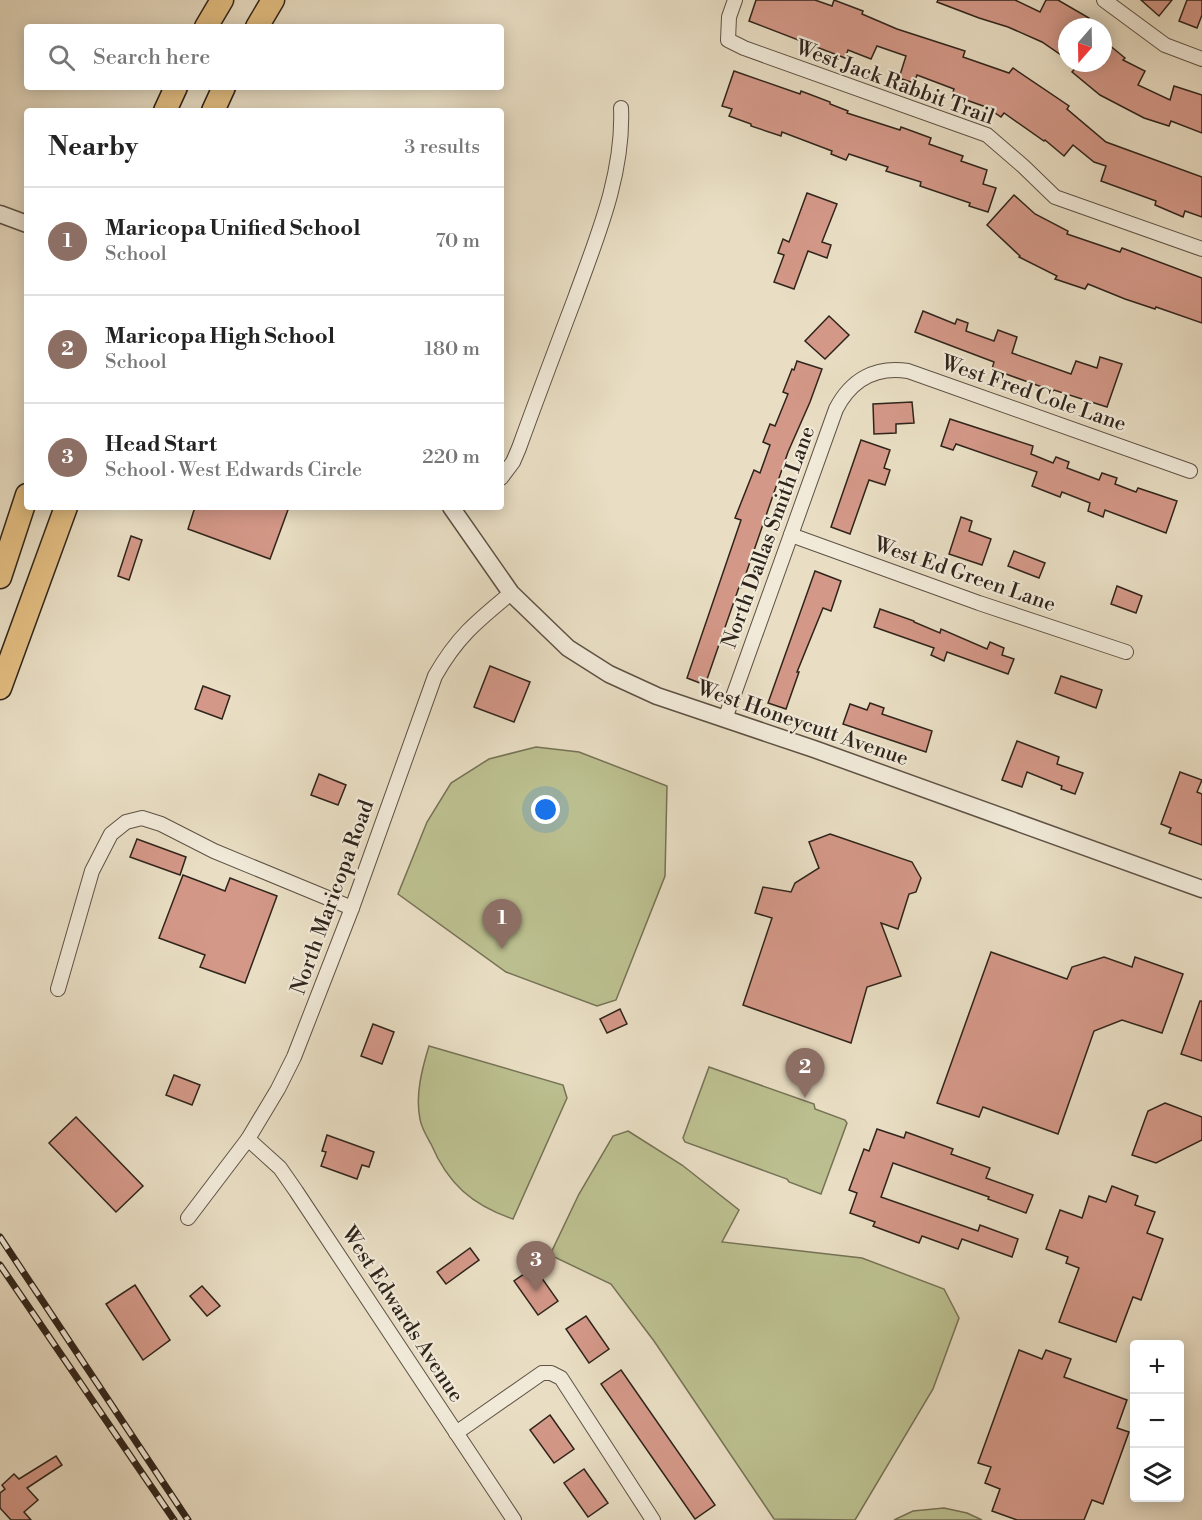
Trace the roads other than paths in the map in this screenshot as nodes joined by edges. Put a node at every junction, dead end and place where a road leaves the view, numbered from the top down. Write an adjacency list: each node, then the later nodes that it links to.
1 (222, 0): 5 (highway)
2 (273, 0): 6 (highway)
3 (735, 0): 15 (street, West Jack Rabbit Trail)
4 (1104, 0): 7 (street)
5 (208, 24)
6 (259, 24)
7 (1202, 59)
8 (175, 90): 10 (highway)
9 (223, 90): 11 (highway)
10 (166, 108)
11 (214, 108)
12 (621, 108): 18 (street)
13 (0, 214): 14 (street)
14 (24, 223)
15 (1202, 249)
16 (862, 378): 17 (street, West Fred Cole Lane); 22 (street, North Dallas Smith Lane)
17 (1190, 471)
18 (504, 474)
19 (24, 504): 23 (highway)
20 (65, 510): 26 (highway)
21 (458, 510): 24 (street, West Honeycutt Avenue)
22 (791, 534): 25 (street, West Ed Green Lane); 27 (street, North Dallas Smith Lane)
23 (0, 577)
24 (511, 593): 27 (street, West Honeycutt Avenue); 29 (street, North Maricopa Road)
25 (1126, 652)
26 (0, 688)
27 (725, 719): 28 (street, West Honeycutt Avenue)
28 (1202, 889)
29 (352, 908): 30 (street); 31 (street, North Maricopa Road)
30 (58, 989)
31 (248, 1139): 32 (street, North Maricopa Road); 33 (street, West Edwards Avenue)
32 (188, 1218)
33 (456, 1433): 34 (street, West Edwards Avenue); 35 (street)
34 (514, 1520)
35 (653, 1520)

